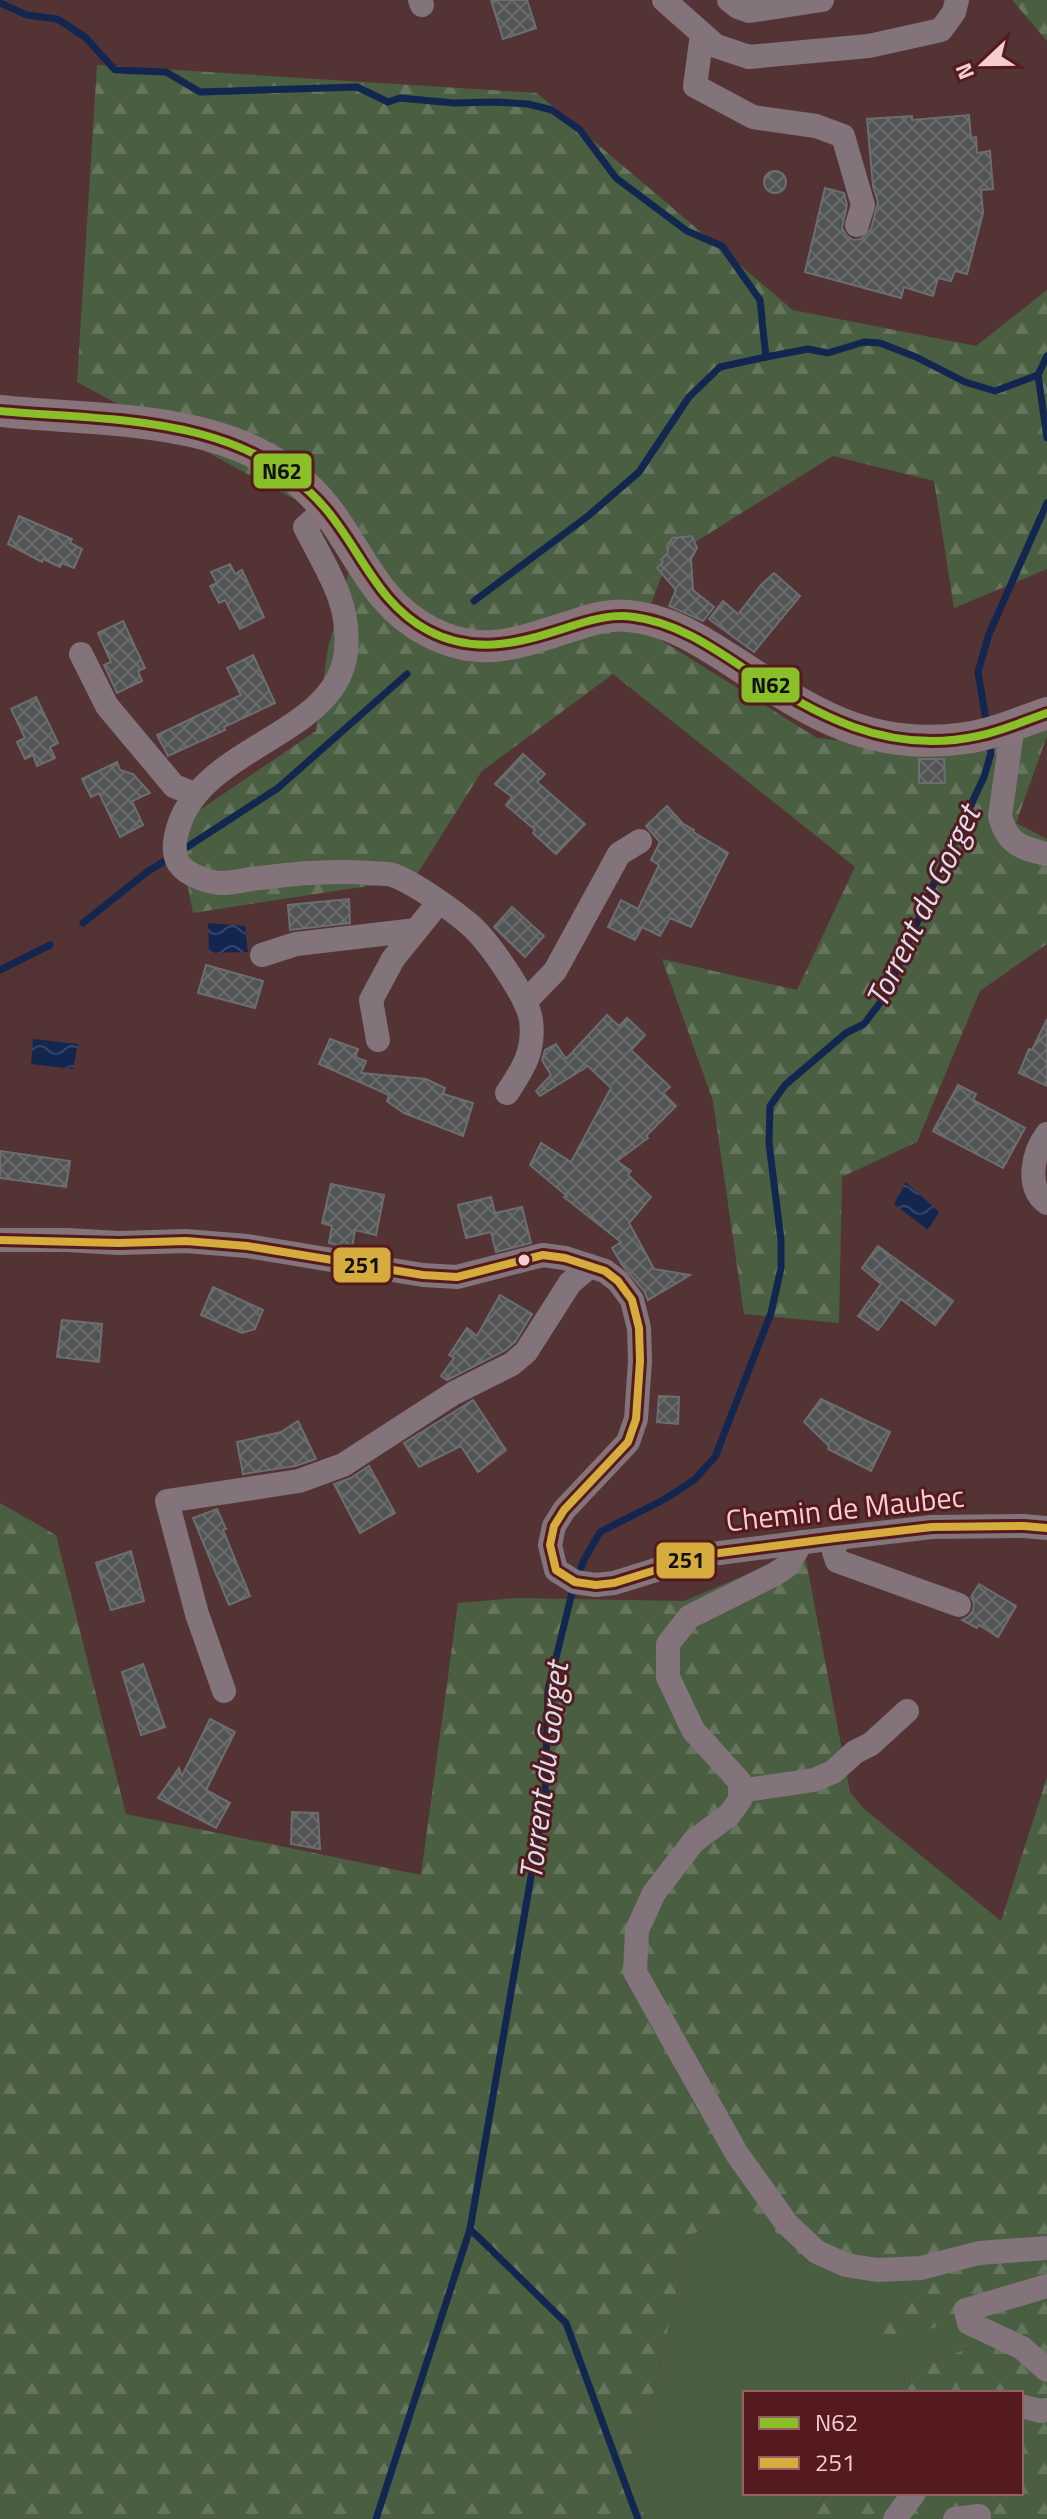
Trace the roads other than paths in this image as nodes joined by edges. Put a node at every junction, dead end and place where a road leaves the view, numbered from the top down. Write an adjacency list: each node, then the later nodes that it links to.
1 (664, 0): 6 (street)
2 (729, 0): 5 (street)
3 (822, 0): 5 (street)
4 (957, 0): 6 (street)
5 (793, 2)
6 (702, 34): 7 (street)
7 (857, 225)
8 (0, 411): 9 (main road)
9 (326, 509): 12 (main road); 13 (street)
10 (81, 654): 13 (street)
11 (1047, 713): 12 (main road)
12 (1007, 727): 15 (street)
13 (194, 794): 16 (street)
14 (640, 841): 19 (street)
15 (1047, 854)
16 (439, 902): 17 (street); 19 (street)
17 (416, 930): 18 (street); 20 (street)
18 (262, 955)
19 (525, 1002): 21 (street)
20 (378, 1040)
21 (507, 1093)
22 (1047, 1134): 23 (street)
23 (1047, 1203)
24 (0, 1240): 25 (street, Chemin de Maubec)
25 (590, 1266): 28 (street, Chemin de Maubec); 30 (street)
26 (1047, 1528): 27 (street, Chemin de Maubec)
27 (836, 1538): 28 (street, Chemin de Maubec); 29 (street)
28 (802, 1542): 32 (street)
29 (959, 1605)
30 (224, 1691)
31 (907, 1711): 32 (street)
32 (740, 1791): 33 (street)
33 (1047, 2248)
34 (1047, 2286): 35 (street)
35 (1047, 2370)
36 (1023, 2407): 37 (street)
37 (1047, 2410)
38 (913, 2495): 39 (street)
39 (895, 2519)

